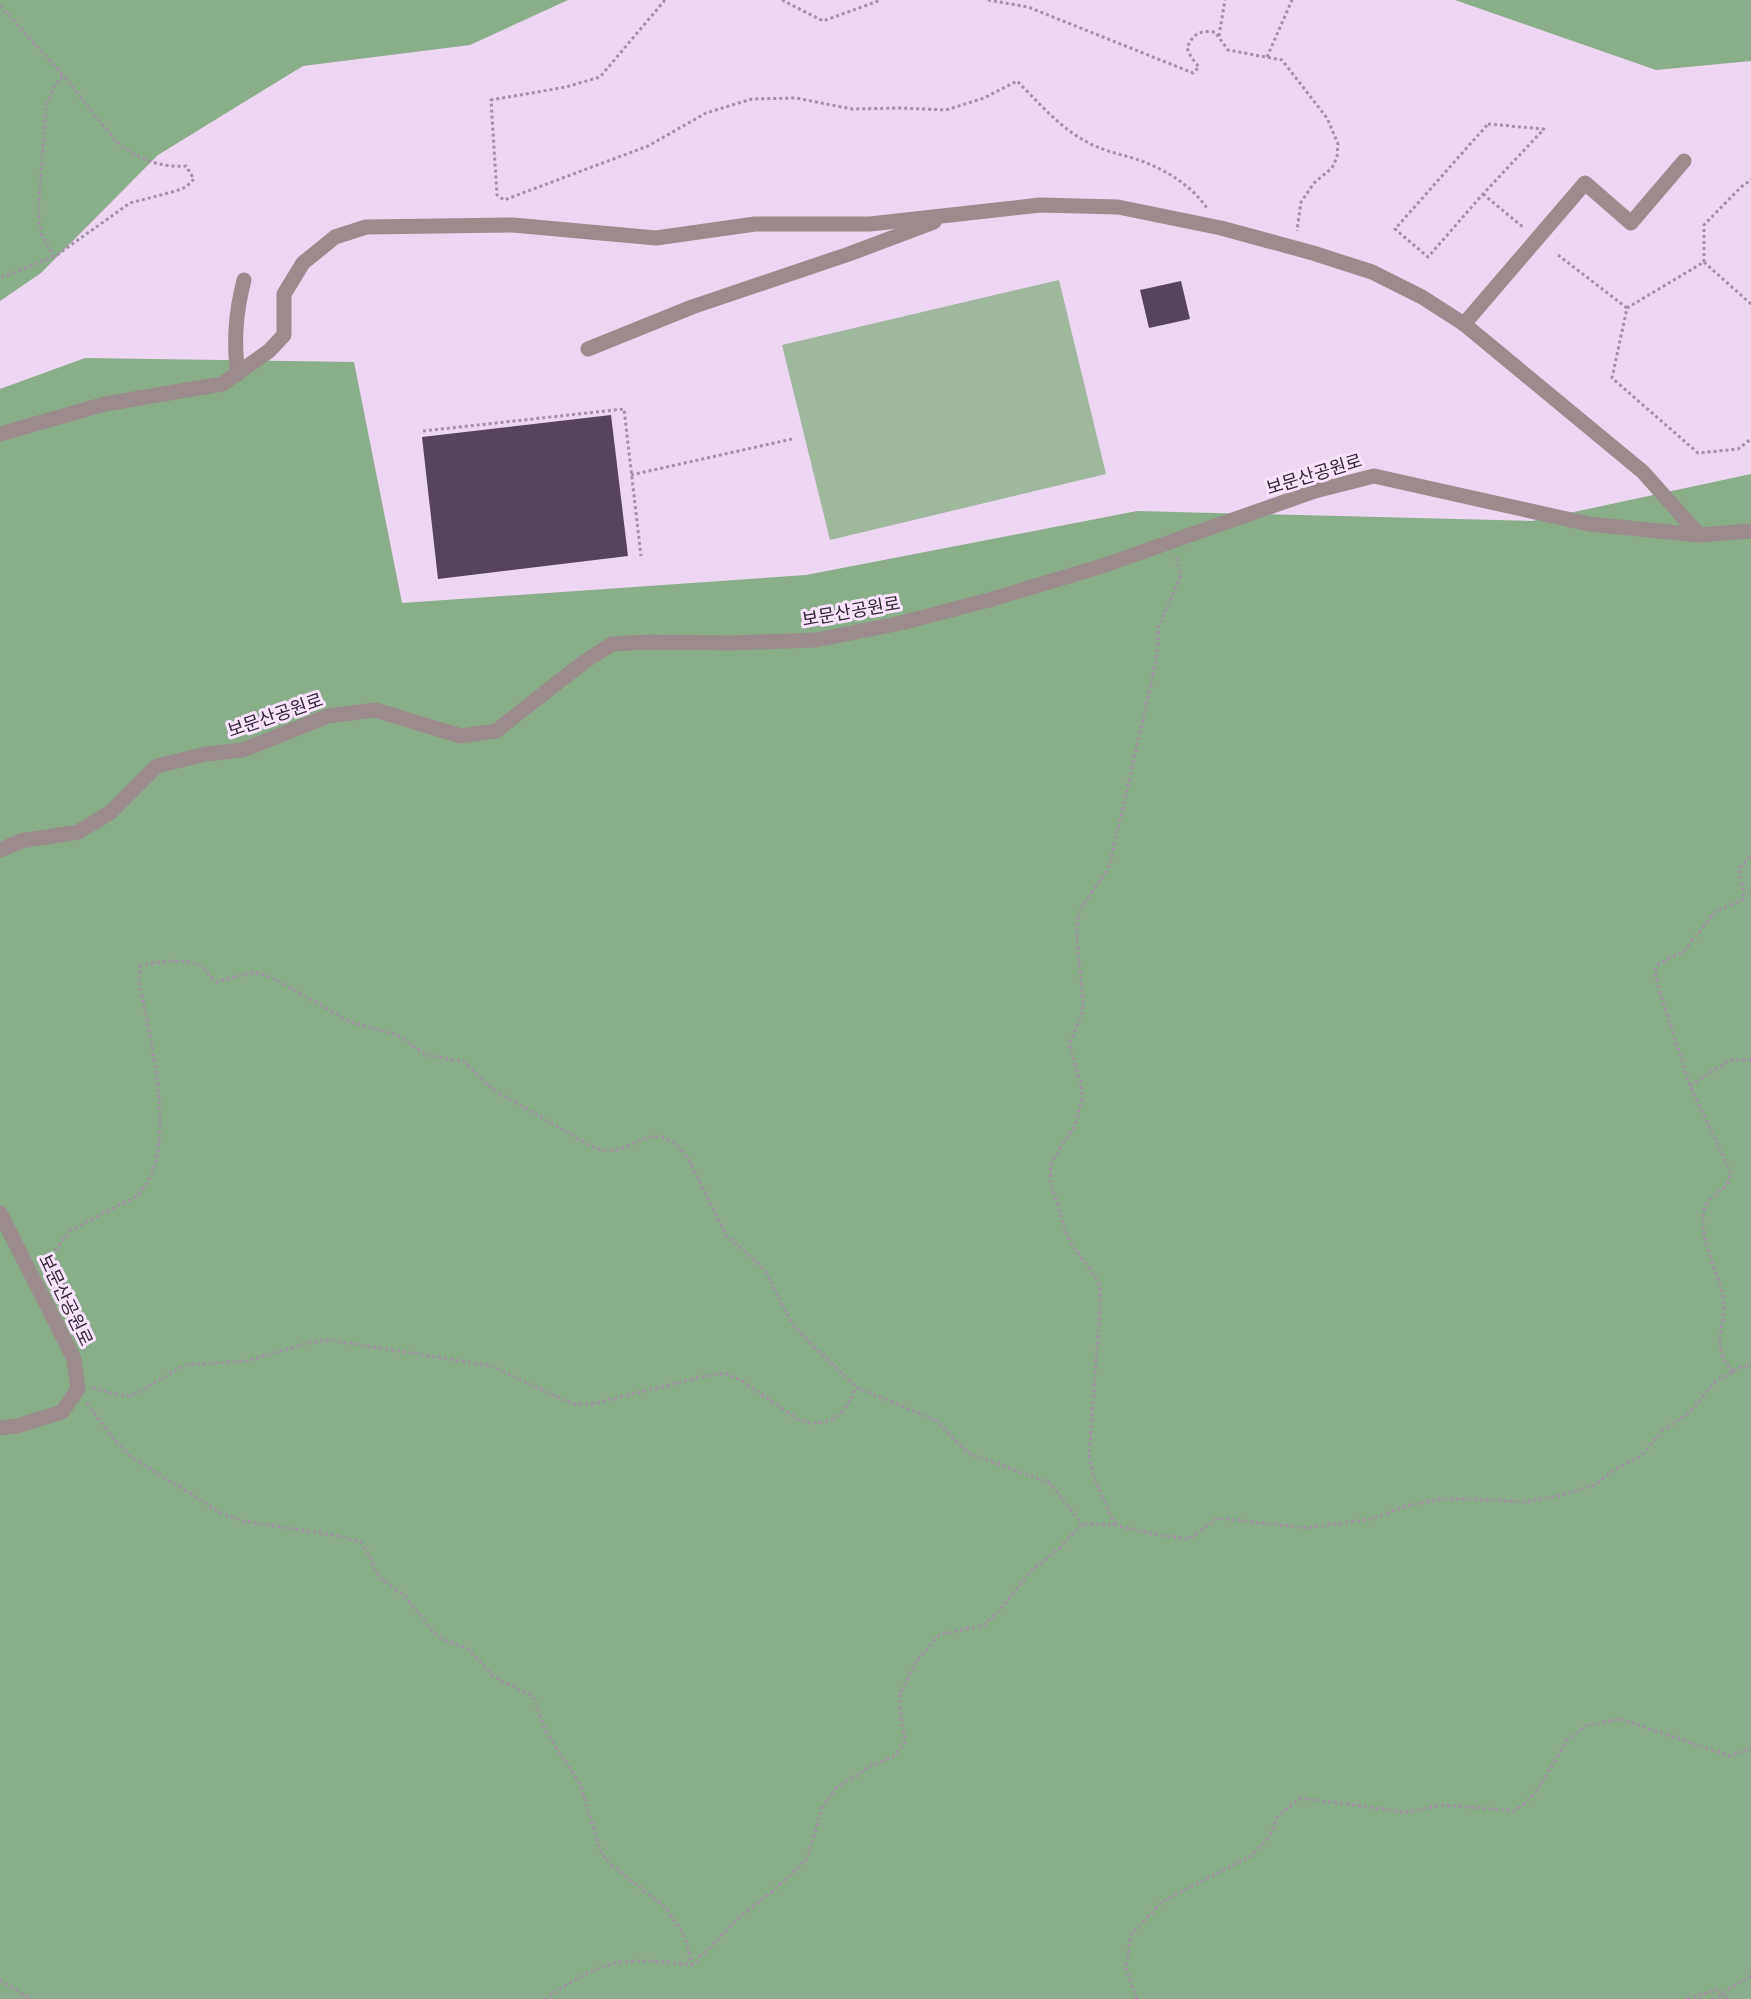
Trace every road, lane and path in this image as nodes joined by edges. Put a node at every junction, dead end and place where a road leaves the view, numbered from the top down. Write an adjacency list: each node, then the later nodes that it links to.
1 (665, 0): 15 (path)
2 (782, 0): 3 (path)
3 (881, 0)
4 (988, 0): 8 (path)
5 (1225, 0): 8 (path)
6 (1292, 0): 9 (path)
7 (0, 6): 10 (path)
8 (1219, 36): 9 (path)
9 (1267, 57): 17 (path)
10 (63, 75): 19 (path); 19 (path)
11 (1684, 160): 25 (street)
12 (1751, 180): 20 (path)
13 (1483, 194): 13 (path); 16 (path)
14 (960, 213): 15 (street); 26 (street); 27 (street)
15 (1221, 228): 17 (street)
16 (1524, 228)
17 (1294, 248): 25 (street)
18 (1558, 255): 24 (path)
19 (54, 257): 21 (path)
20 (1704, 262): 23 (path); 24 (path)
21 (0, 278)
22 (244, 280): 27 (street)
23 (1751, 304)
24 (1627, 308): 31 (path)
25 (1464, 324): 34 (street)
26 (588, 349)
27 (238, 374): 29 (street)
28 (423, 431): 32 (path)
29 (0, 434)
30 (792, 439): 32 (path)
31 (1751, 439)
32 (631, 475): 36 (path)
33 (1751, 531): 34 (street, 보문산공원로)
34 (1699, 535): 35 (street, 보문산공원로)
35 (1168, 544): 37 (street, 보문산공원로); 49 (path)
36 (640, 556)
37 (0, 850)
38 (1751, 855): 40 (path)
39 (1751, 1060): 40 (path)
40 (1690, 1086): 44 (path)
41 (0, 1214): 42 (street, 보문산공원로)
42 (28, 1264): 45 (street, 보문산공원로); 46 (path)
43 (1751, 1366): 44 (path)
44 (1733, 1372): 49 (path)
45 (78, 1386): 46 (path); 47 (street); 51 (path)
46 (856, 1387): 48 (path)
47 (0, 1428)
48 (1083, 1524): 49 (path); 51 (path)
49 (1115, 1525)
50 (1751, 1749): 57 (path)
51 (692, 1965): 56 (path)
52 (1751, 1976): 54 (path)
53 (0, 1980): 55 (path)
54 (1721, 1994): 58 (path); 59 (path); 60 (path)
55 (32, 1999)
56 (544, 1999)
57 (1137, 1999)
58 (1687, 1999)
59 (1712, 1999)
60 (1728, 1999)

